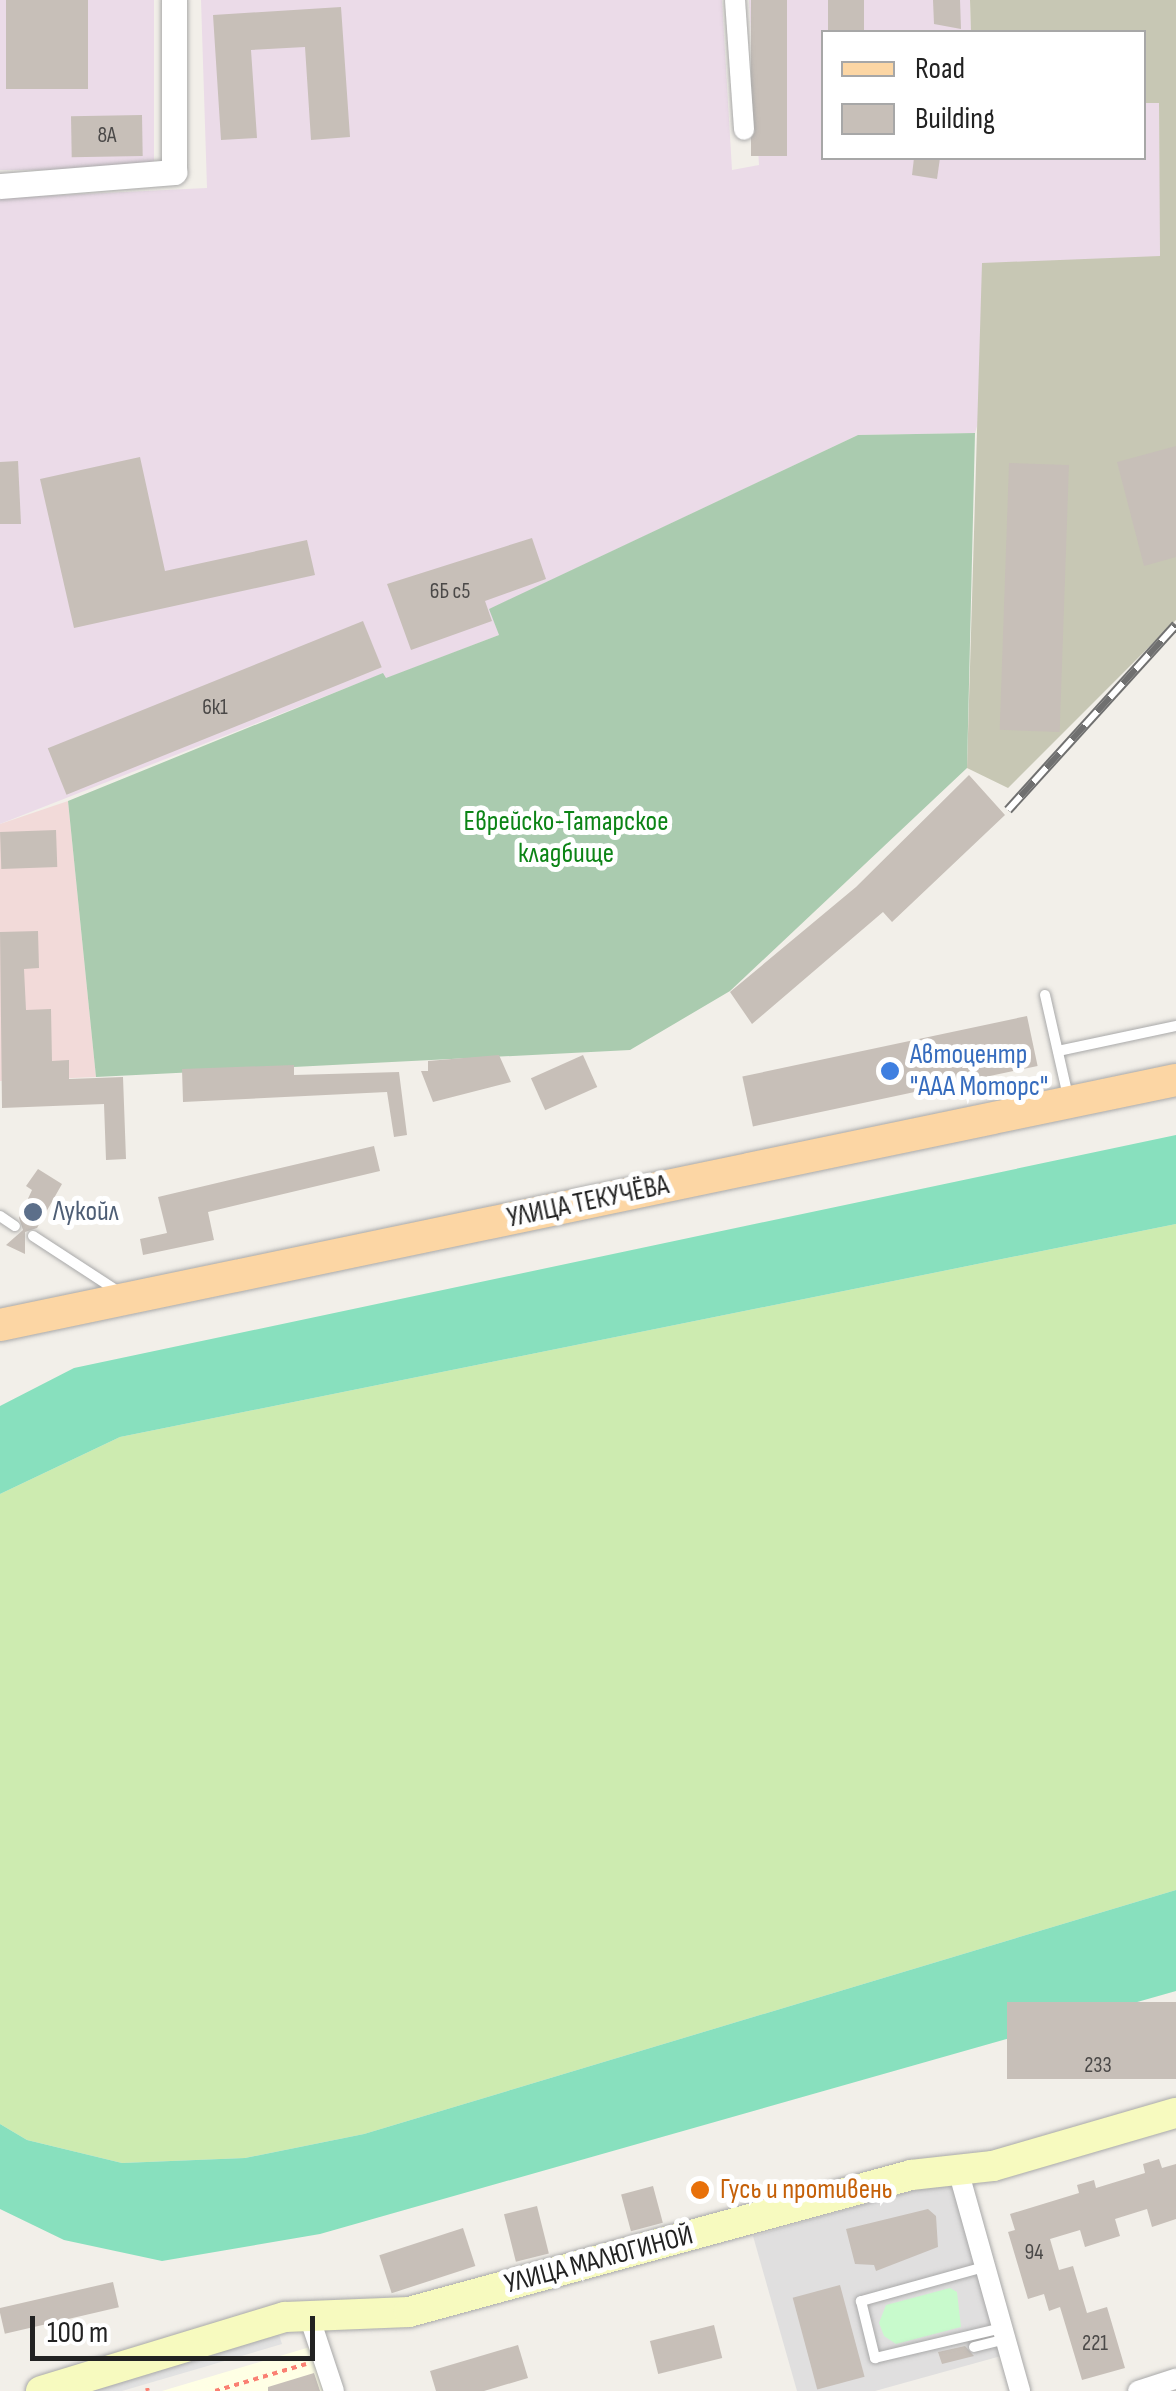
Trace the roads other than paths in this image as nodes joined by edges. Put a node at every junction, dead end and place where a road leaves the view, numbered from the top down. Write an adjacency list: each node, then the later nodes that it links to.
1 (174, 0): 4 (street)
2 (735, 0): 3 (street)
3 (744, 130)
4 (0, 186)
5 (1046, 995): 7 (lane)
6 (1176, 1026): 7 (lane)
7 (1058, 1051): 9 (lane)
8 (1176, 1080): 9 (main road, УЛИЦА ТЕКУЧЁВА)
9 (1070, 1102): 13 (main road, УЛИЦА ТЕКУЧЁВА)
10 (0, 1216): 11 (lane)
11 (15, 1226)
12 (32, 1236): 13 (lane)
13 (128, 1298): 14 (main road, УЛИЦА ТЕКУЧЁВА)
14 (0, 1325)
15 (1176, 2113): 16 (main road, УЛИЦА МАЛЮГИНОЙ)
16 (958, 2170): 17 (street); 18 (main road, УЛИЦА МАЛЮГИНОЙ)
17 (985, 2267): 19 (street); 19 (lane)
18 (309, 2316): 22 (main road, УЛИЦА МАЛЮГИНОЙ); 23 (street)
19 (1004, 2333): 20 (lane); 24 (street)
20 (974, 2347)
21 (1176, 2379): 25 (street)
22 (41, 2391)
23 (334, 2391)
24 (1020, 2391)
25 (1138, 2391)

